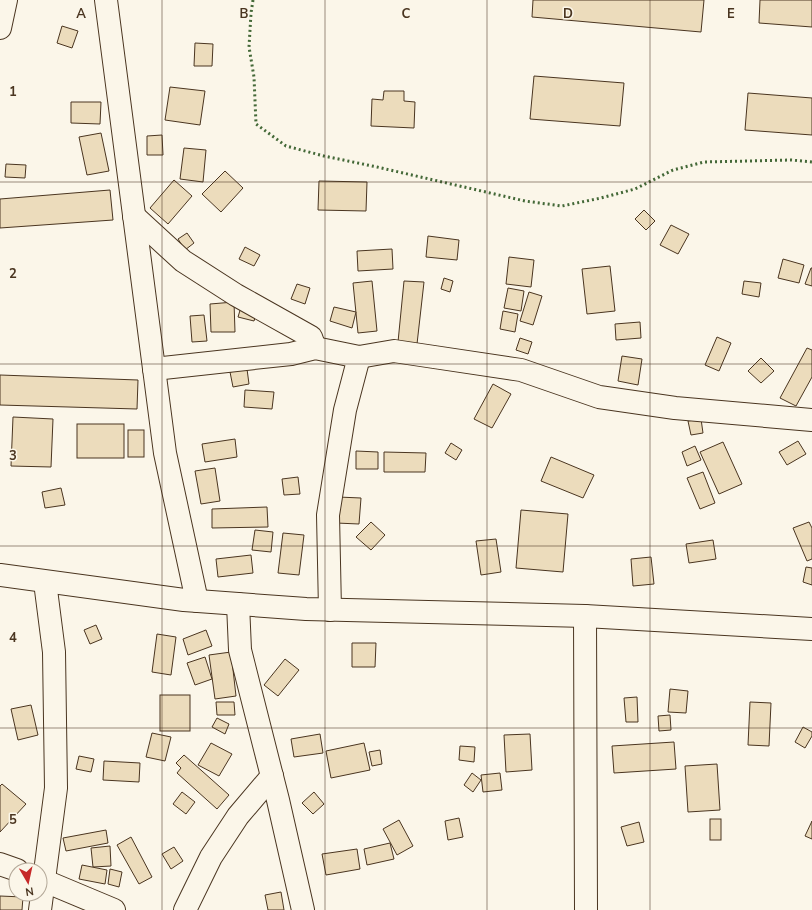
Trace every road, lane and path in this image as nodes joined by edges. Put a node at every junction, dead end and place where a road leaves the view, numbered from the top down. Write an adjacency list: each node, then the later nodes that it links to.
1 (6, 0): 3 (street)
2 (106, 0): 4 (street)
3 (0, 28)
4 (134, 216): 5 (street); 7 (street)
5 (314, 348): 6 (street); 7 (street)
6 (359, 357): 8 (street); 13 (street)
7 (154, 369): 11 (street)
8 (812, 420)
9 (0, 575): 10 (street)
10 (45, 582): 11 (street); 17 (street)
11 (197, 601): 12 (street)
12 (238, 604): 13 (street); 16 (street)
13 (330, 610): 14 (street)
14 (585, 616): 15 (street); 22 (street)
15 (812, 629)
16 (272, 776): 20 (street); 21 (street)
17 (45, 862)
18 (48, 882): 19 (street)
19 (114, 910)
20 (185, 910)
21 (303, 910)
22 (586, 910)

